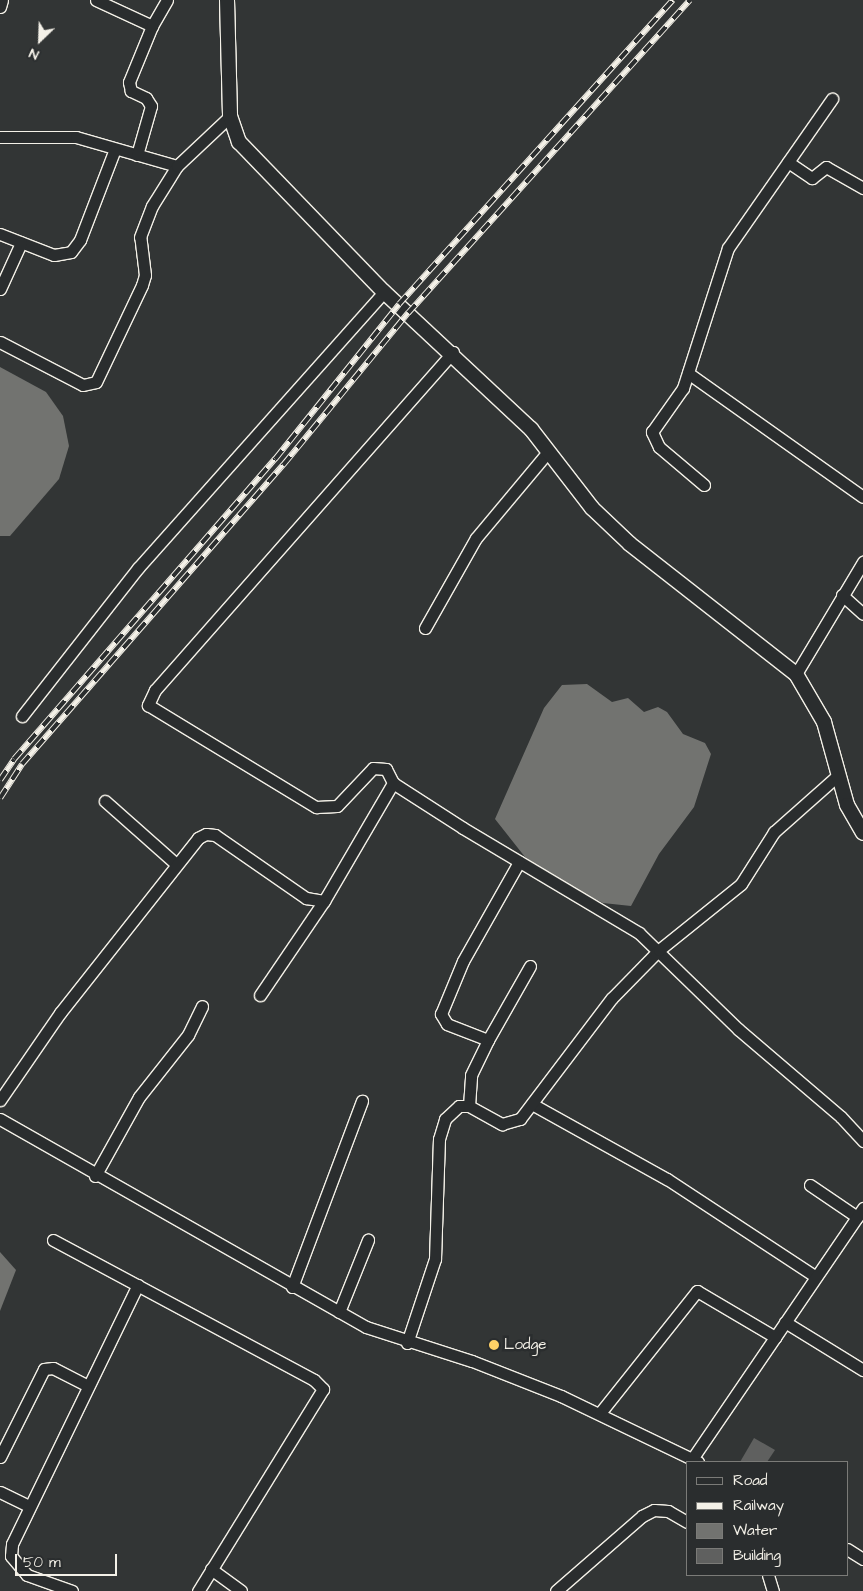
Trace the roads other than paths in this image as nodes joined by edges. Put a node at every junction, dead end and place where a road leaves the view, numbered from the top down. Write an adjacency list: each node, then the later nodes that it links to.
1 (2, 0): 5 (street)
2 (96, 0): 6 (street)
3 (167, 0): 6 (street)
4 (226, 0): 8 (street)
5 (0, 6)
6 (152, 26): 11 (street)
7 (832, 99): 12 (street)
8 (230, 116): 13 (street); 18 (street)
9 (0, 137): 10 (street)
10 (115, 149): 11 (street); 16 (street)
11 (137, 155): 13 (street)
12 (788, 162): 14 (street); 21 (street)
13 (177, 166): 19 (street)
14 (863, 188)
15 (0, 234): 16 (street)
16 (21, 243): 17 (street)
17 (0, 289)
18 (384, 292): 20 (street); 30 (street)
19 (0, 342)
20 (453, 352): 22 (street); 32 (street)
21 (688, 373): 23 (street); 24 (street)
22 (548, 452): 28 (street); 29 (street)
23 (704, 485)
24 (863, 497)
25 (863, 562): 26 (street)
26 (842, 594): 27 (street); 29 (street)
27 (863, 614)
28 (425, 628)
29 (796, 674): 31 (street)
30 (22, 716)
31 (837, 776): 34 (street); 38 (street)
32 (393, 783): 35 (street); 37 (street)
33 (105, 801): 36 (street)
34 (863, 833)
35 (519, 862): 38 (street); 42 (street)
36 (176, 864): 37 (street); 43 (street)
37 (324, 901): 40 (street)
38 (659, 950): 45 (street); 48 (street)
39 (530, 966): 42 (street)
40 (260, 995)
41 (202, 1006): 49 (street)
42 (488, 1040): 46 (street)
43 (0, 1100)
44 (362, 1101): 56 (street)
45 (532, 1104): 46 (street); 54 (street)
46 (469, 1106): 60 (street)
47 (0, 1119): 49 (street)
48 (863, 1141)
49 (95, 1176): 56 (street)
50 (810, 1185): 51 (street)
51 (860, 1213): 54 (street)
52 (53, 1240): 55 (street)
53 (368, 1240): 57 (street)
54 (816, 1277): 58 (street)
55 (138, 1286): 62 (street); 71 (street)
56 (292, 1287): 57 (street)
57 (338, 1312): 60 (street)
58 (785, 1322): 59 (street); 61 (street)
59 (775, 1337): 63 (street); 65 (street)
60 (407, 1343): 63 (street)
61 (863, 1370)
62 (86, 1385): 64 (street); 67 (street)
63 (600, 1413): 65 (street)
64 (0, 1457)
65 (695, 1461)
66 (0, 1492): 67 (street)
67 (29, 1506): 73 (street)
68 (686, 1521): 76 (street)
69 (848, 1550): 70 (street)
70 (863, 1559)
71 (211, 1569): 74 (street); 75 (street)
72 (768, 1576): 77 (street)
73 (72, 1591)
74 (198, 1591)
75 (241, 1591)
76 (556, 1591)
77 (773, 1591)

